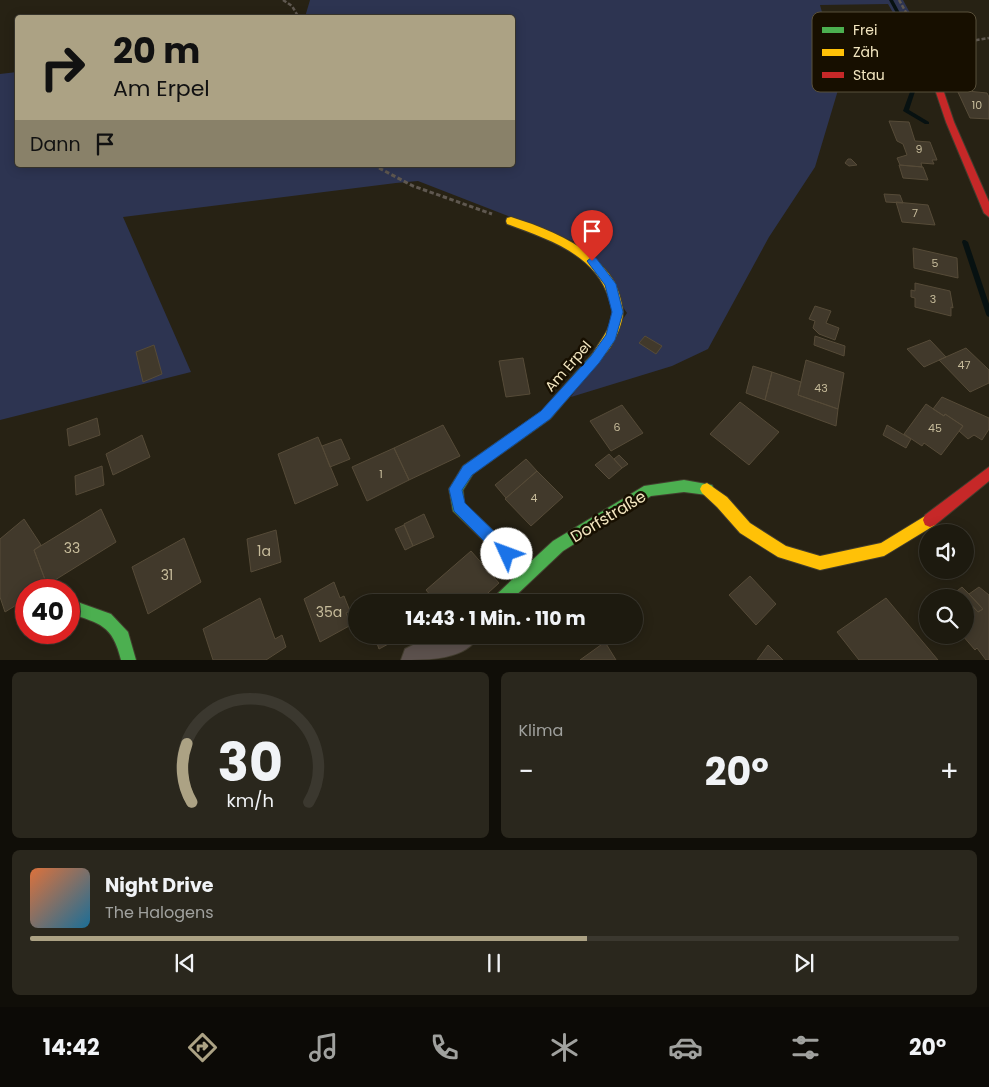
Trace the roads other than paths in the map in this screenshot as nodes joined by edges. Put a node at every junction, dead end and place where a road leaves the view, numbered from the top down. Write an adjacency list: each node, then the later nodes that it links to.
1 (940, 92): 2 (street)
2 (989, 213)
3 (511, 221): 5 (street, Am Erpel)
4 (989, 473): 5 (street, Dorfstraße)
5 (529, 575): 6 (street, Dorfstraße)
6 (508, 594)
7 (80, 610): 9 (street)
8 (447, 644): 10 (street)
9 (129, 660)
10 (416, 660)

